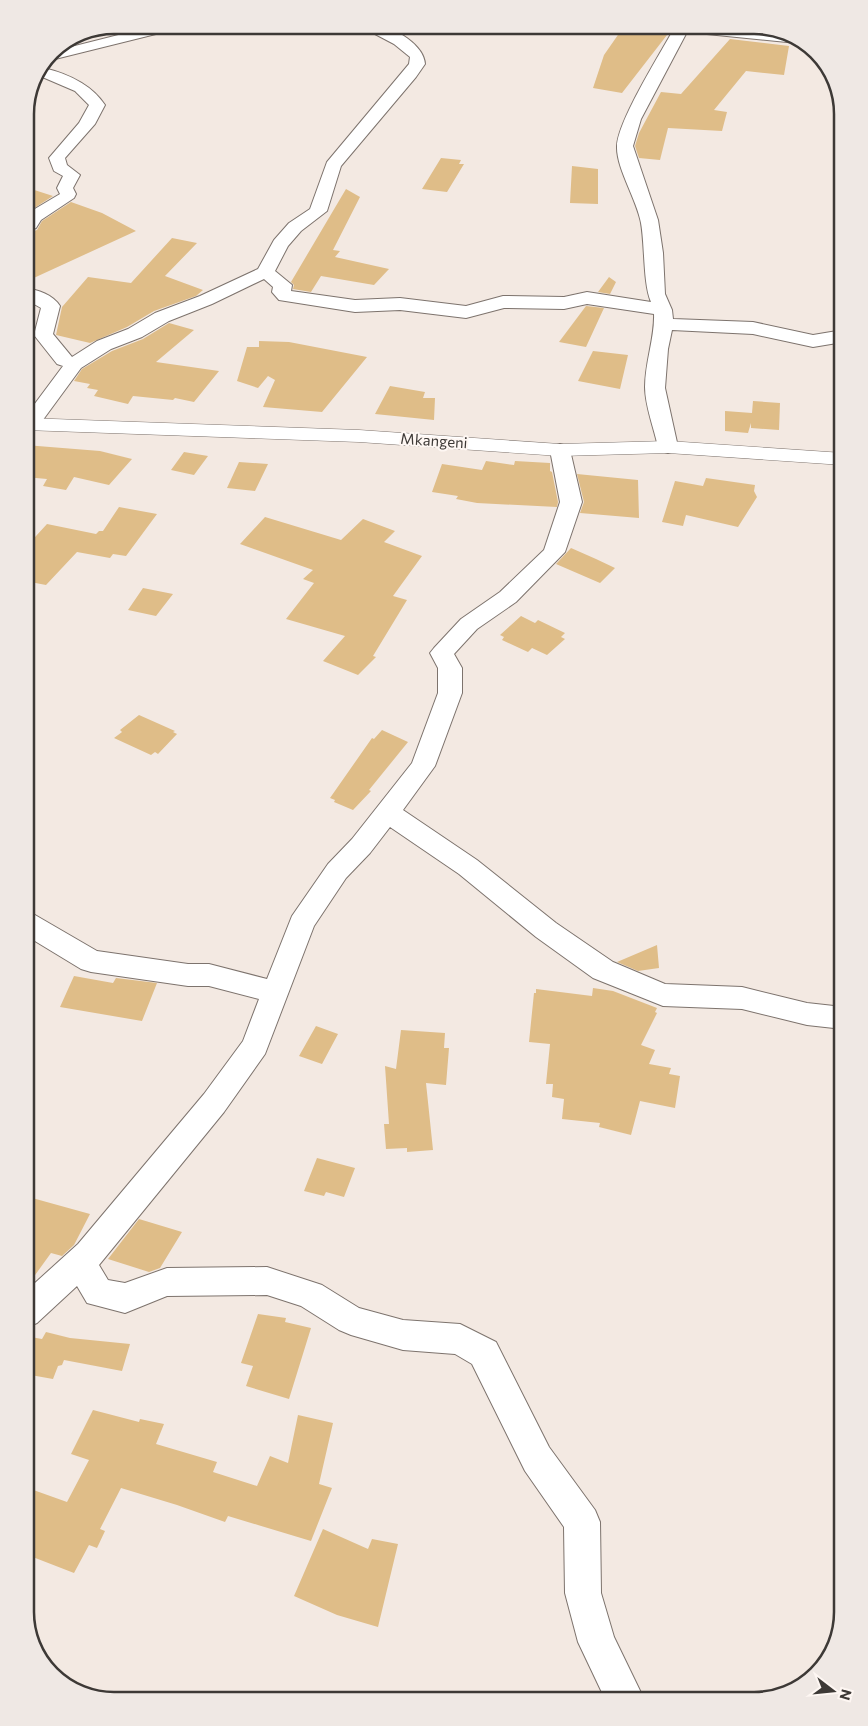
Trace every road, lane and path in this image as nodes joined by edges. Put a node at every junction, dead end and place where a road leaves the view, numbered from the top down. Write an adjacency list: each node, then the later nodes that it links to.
1 (139, 34): 6 (street)
2 (388, 34): 9 (street)
3 (678, 34): 11 (street)
4 (753, 34): 5 (street)
5 (775, 37)
6 (62, 54)
7 (45, 73): 8 (street)
8 (34, 217)
9 (265, 272): 11 (street); 13 (street)
10 (34, 295): 13 (street)
11 (664, 317): 12 (street); 16 (street)
12 (834, 338)
13 (74, 364): 14 (street)
14 (34, 415)
15 (34, 424): 17 (street, Mkangeni)
16 (668, 447): 17 (street, Mkangeni); 18 (street, Mkangeni)
17 (560, 450): 19 (street)
18 (834, 457)
19 (388, 814): 21 (street); 22 (street)
20 (34, 927): 21 (street)
21 (276, 992): 23 (street)
22 (834, 1017)
23 (81, 1262): 24 (street); 25 (street)
24 (34, 1305)
25 (622, 1692)

